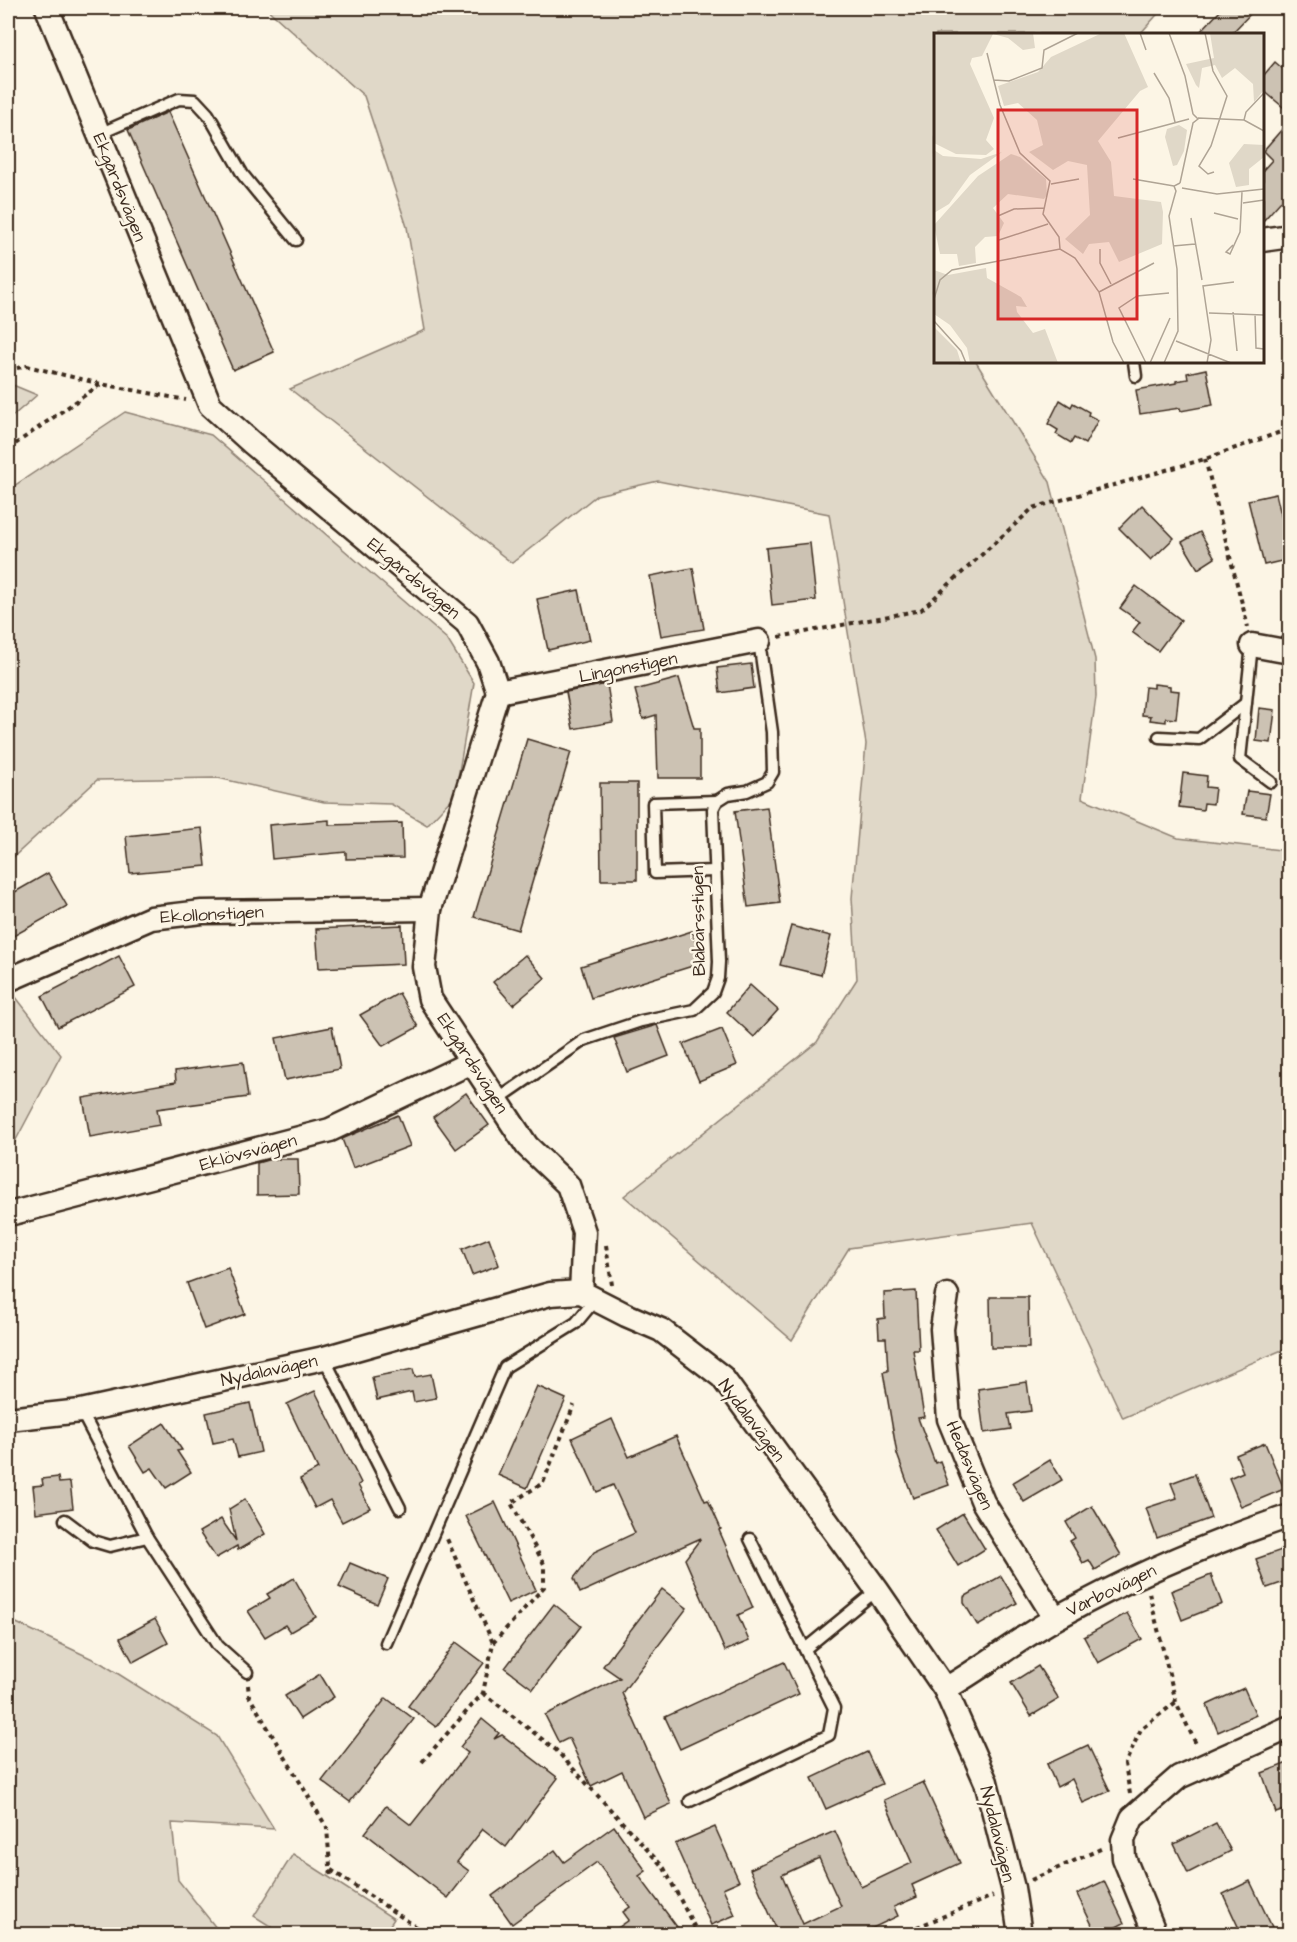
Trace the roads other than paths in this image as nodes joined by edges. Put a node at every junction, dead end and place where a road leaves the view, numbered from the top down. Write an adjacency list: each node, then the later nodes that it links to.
1 (47, 8): 2 (street, Ekgårdsvägen)
2 (99, 134): 4 (lane); 11 (street, Ekgårdsvägen)
3 (1290, 236): 5 (street)
4 (296, 240)
5 (1264, 240)
6 (1134, 363): 7 (lane)
7 (1136, 376)
8 (759, 641): 11 (street, Lingonstigen); 15 (lane)
9 (1252, 645): 10 (street); 12 (lane)
10 (1290, 652)
11 (498, 692): 17 (street, Ekgårdsvägen)
12 (1246, 703): 13 (lane); 14 (lane)
13 (1160, 737)
14 (1271, 782)
15 (717, 801): 16 (lane, Blåbärsstigen); 16 (lane)
16 (714, 871): 20 (lane, Blåbärsstigen)
17 (430, 909): 18 (street, Ekollonstigen); 19 (street, Ekgårdsvägen)
18 (8, 980)
19 (472, 1062): 20 (street, Ekgårdsvägen); 21 (street, Eklövsvägen)
20 (497, 1100): 23 (street, Ekgårdsvägen)
21 (13, 1213)
22 (947, 1294): 33 (street, Hedåsvägen)
23 (588, 1296): 24 (street, Nydalavägen); 32 (street, Nydalavägen); 34 (lane)
24 (324, 1358): 25 (street, Nydalavägen); 27 (lane)
25 (81, 1411): 26 (street, Nydalavägen); 30 (lane)
26 (8, 1419)
27 (400, 1509)
28 (1290, 1516): 33 (street, Vårbovägen)
29 (65, 1520): 30 (lane)
30 (147, 1537): 36 (lane)
31 (750, 1539): 35 (lane)
32 (877, 1590): 35 (lane); 37 (street, Nydalavägen)
33 (1055, 1618): 37 (street, Vårbovägen)
34 (386, 1643)
35 (804, 1649): 39 (lane)
36 (247, 1672)
37 (945, 1689): 40 (street, Nydalavägen)
38 (1290, 1727): 41 (street)
39 (690, 1801)
40 (1020, 1935)
41 (1155, 1935)

